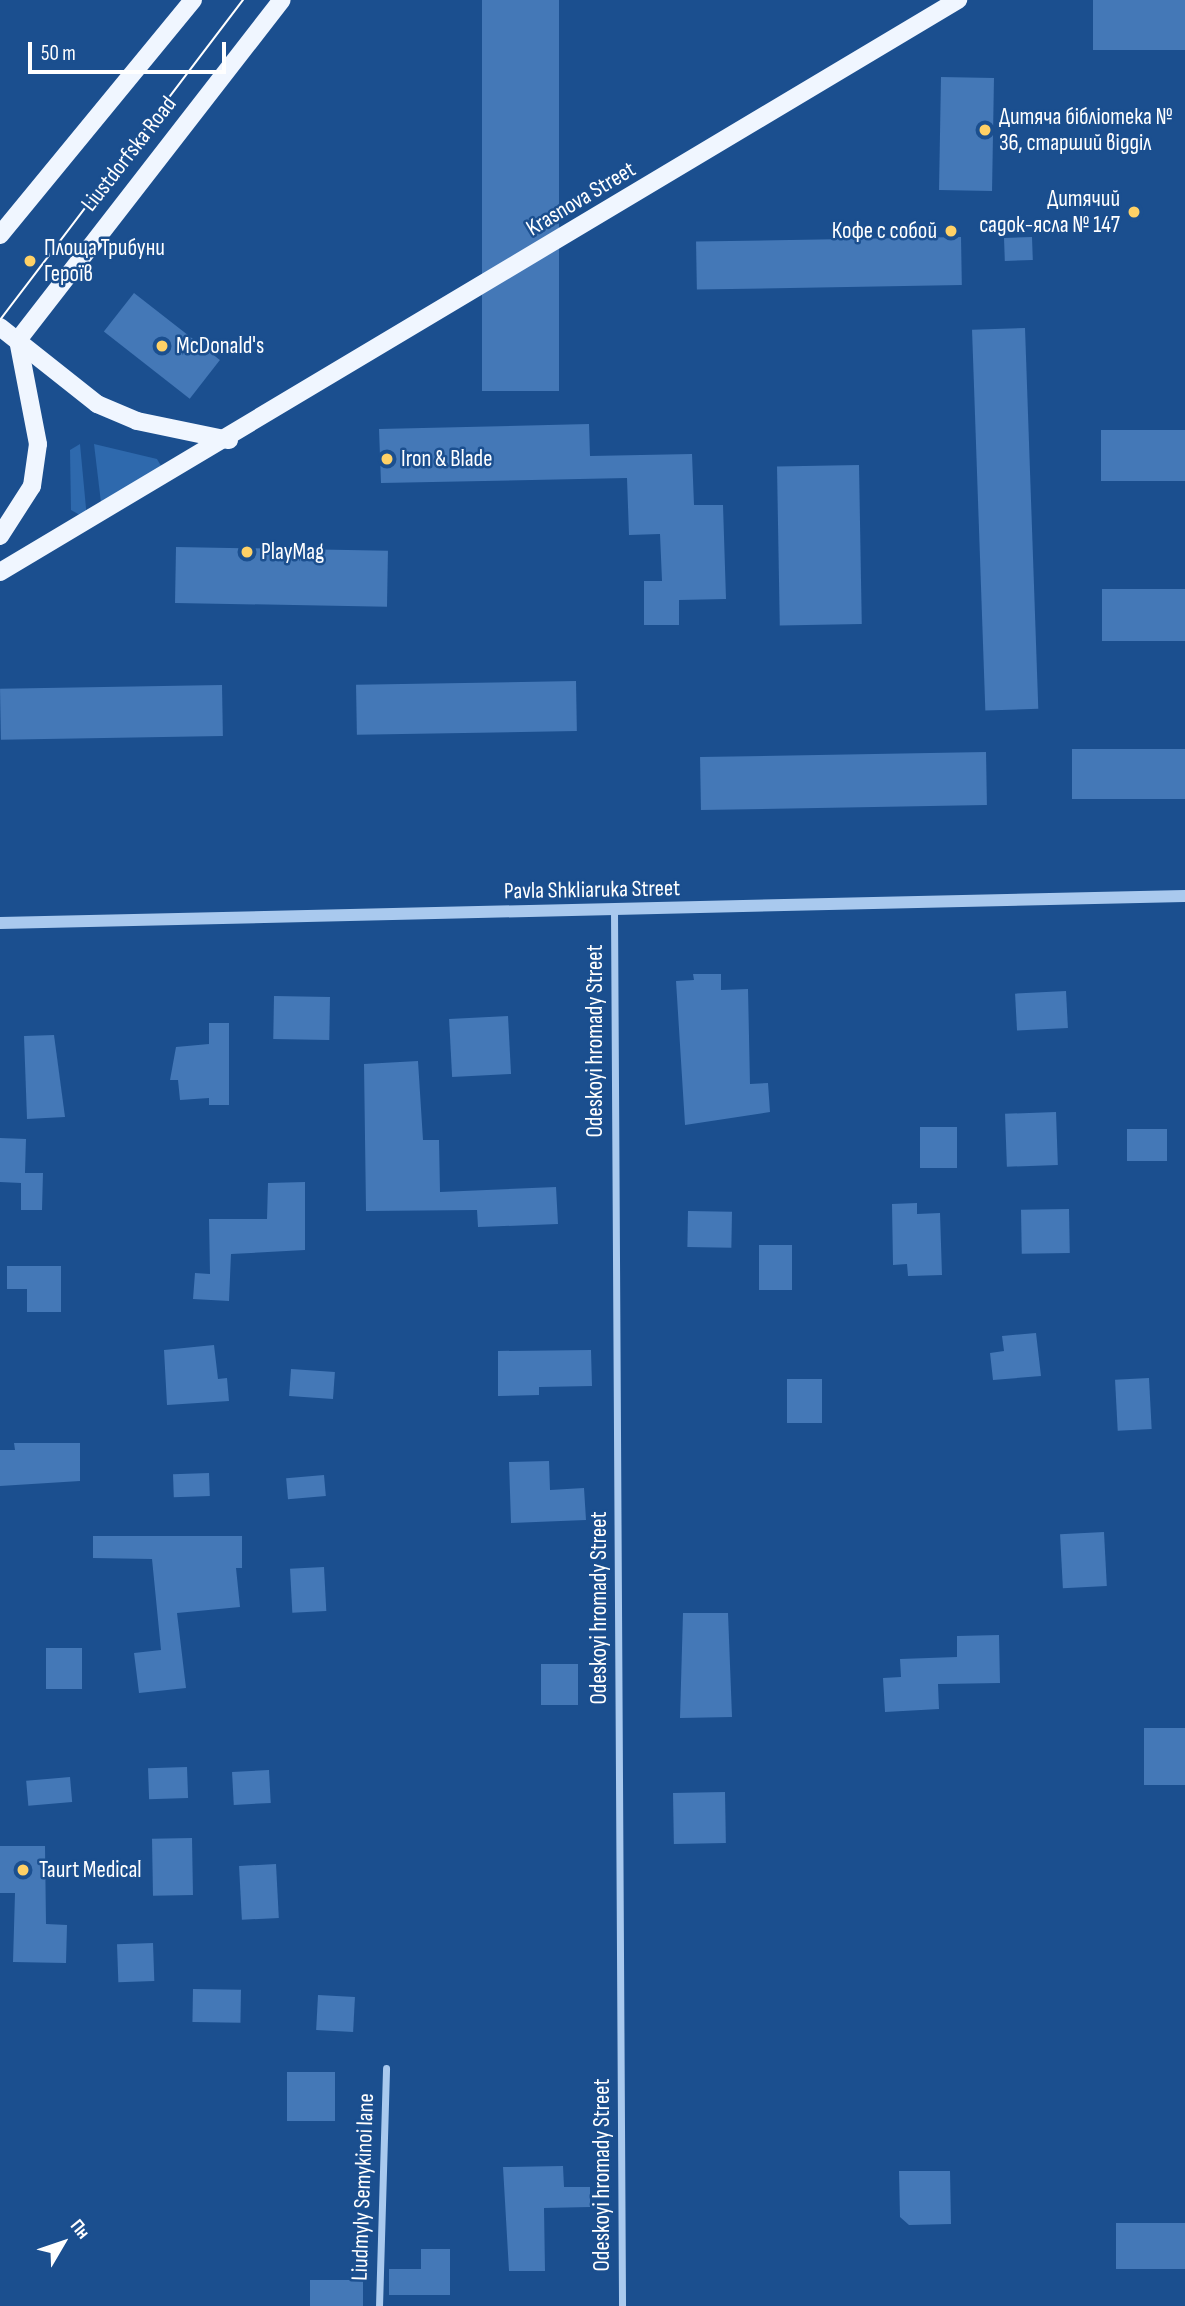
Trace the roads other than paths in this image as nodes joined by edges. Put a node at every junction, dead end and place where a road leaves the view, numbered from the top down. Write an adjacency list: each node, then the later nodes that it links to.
1 (194, 0): 4 (main road, Liustdorfska Road)
2 (282, 0): 6 (main road, Liustdorfska Road)
3 (958, 0): 7 (main road, Krasnova Street)
4 (0, 235)
5 (0, 327): 6 (main road)
6 (18, 340): 7 (main road); 8 (main road)
7 (229, 440): 9 (main road, Krasnova Street)
8 (0, 536)
9 (0, 572)
10 (1185, 896): 11 (street, Pavla Shkliaruka Street)
11 (614, 911): 12 (street, Pavla Shkliaruka Street); 15 (street, Odeskoyi hromady Street)
12 (0, 923)
13 (386, 2068): 14 (street, Liudmyly Semykinoi lane)
14 (379, 2306)
15 (622, 2306)

